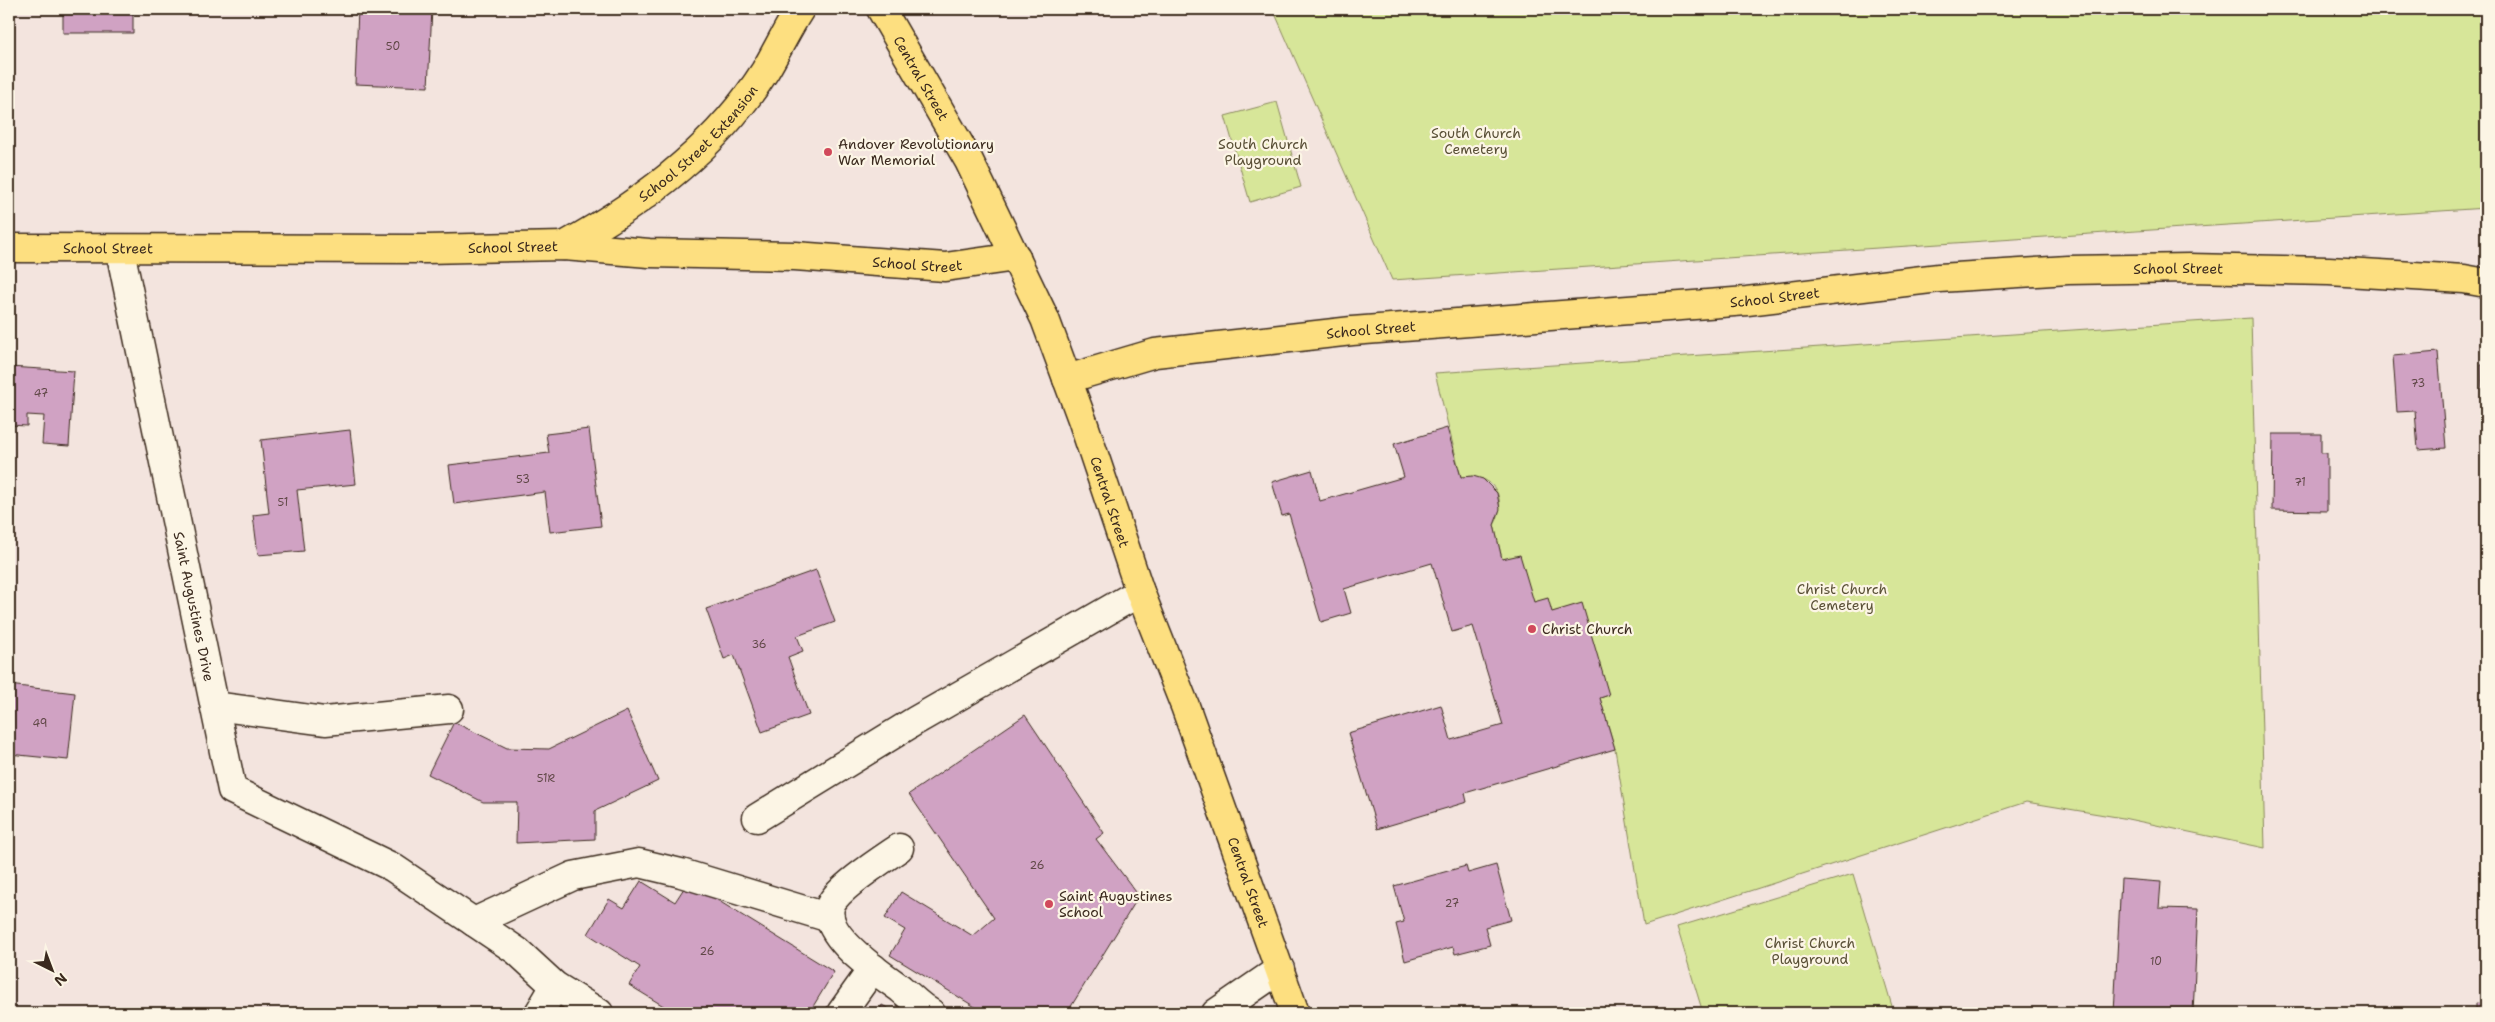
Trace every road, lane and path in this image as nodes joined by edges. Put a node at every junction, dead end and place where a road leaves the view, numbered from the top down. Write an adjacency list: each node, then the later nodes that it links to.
1 (800, 9): 3 (main road, School Street Extension)
2 (881, 9): 6 (main road, Central Street)
3 (564, 246): 5 (main road, School Street); 6 (main road, School Street)
4 (9, 248): 5 (main road, School Street)
5 (120, 250): 10 (street, Saint Augustines Drive)
6 (1016, 257): 8 (main road, Central Street)
7 (2486, 283): 8 (main road, School Street)
8 (1067, 379): 9 (main road, Central Street)
9 (1140, 592): 12 (street); 17 (main road, Central Street)
10 (215, 706): 11 (street); 15 (street, Saint Augustines Drive)
11 (449, 709)
12 (757, 818)
13 (899, 848): 14 (street)
14 (830, 918): 15 (street); 16 (street)
15 (474, 922): 18 (street)
16 (874, 968): 21 (street); 22 (street)
17 (1280, 969): 23 (street); 24 (main road, Central Street)
18 (555, 986): 19 (street); 20 (street)
19 (539, 1013)
20 (599, 1013)
21 (841, 1013)
22 (931, 1013)
23 (1216, 1013)
24 (1295, 1013)

